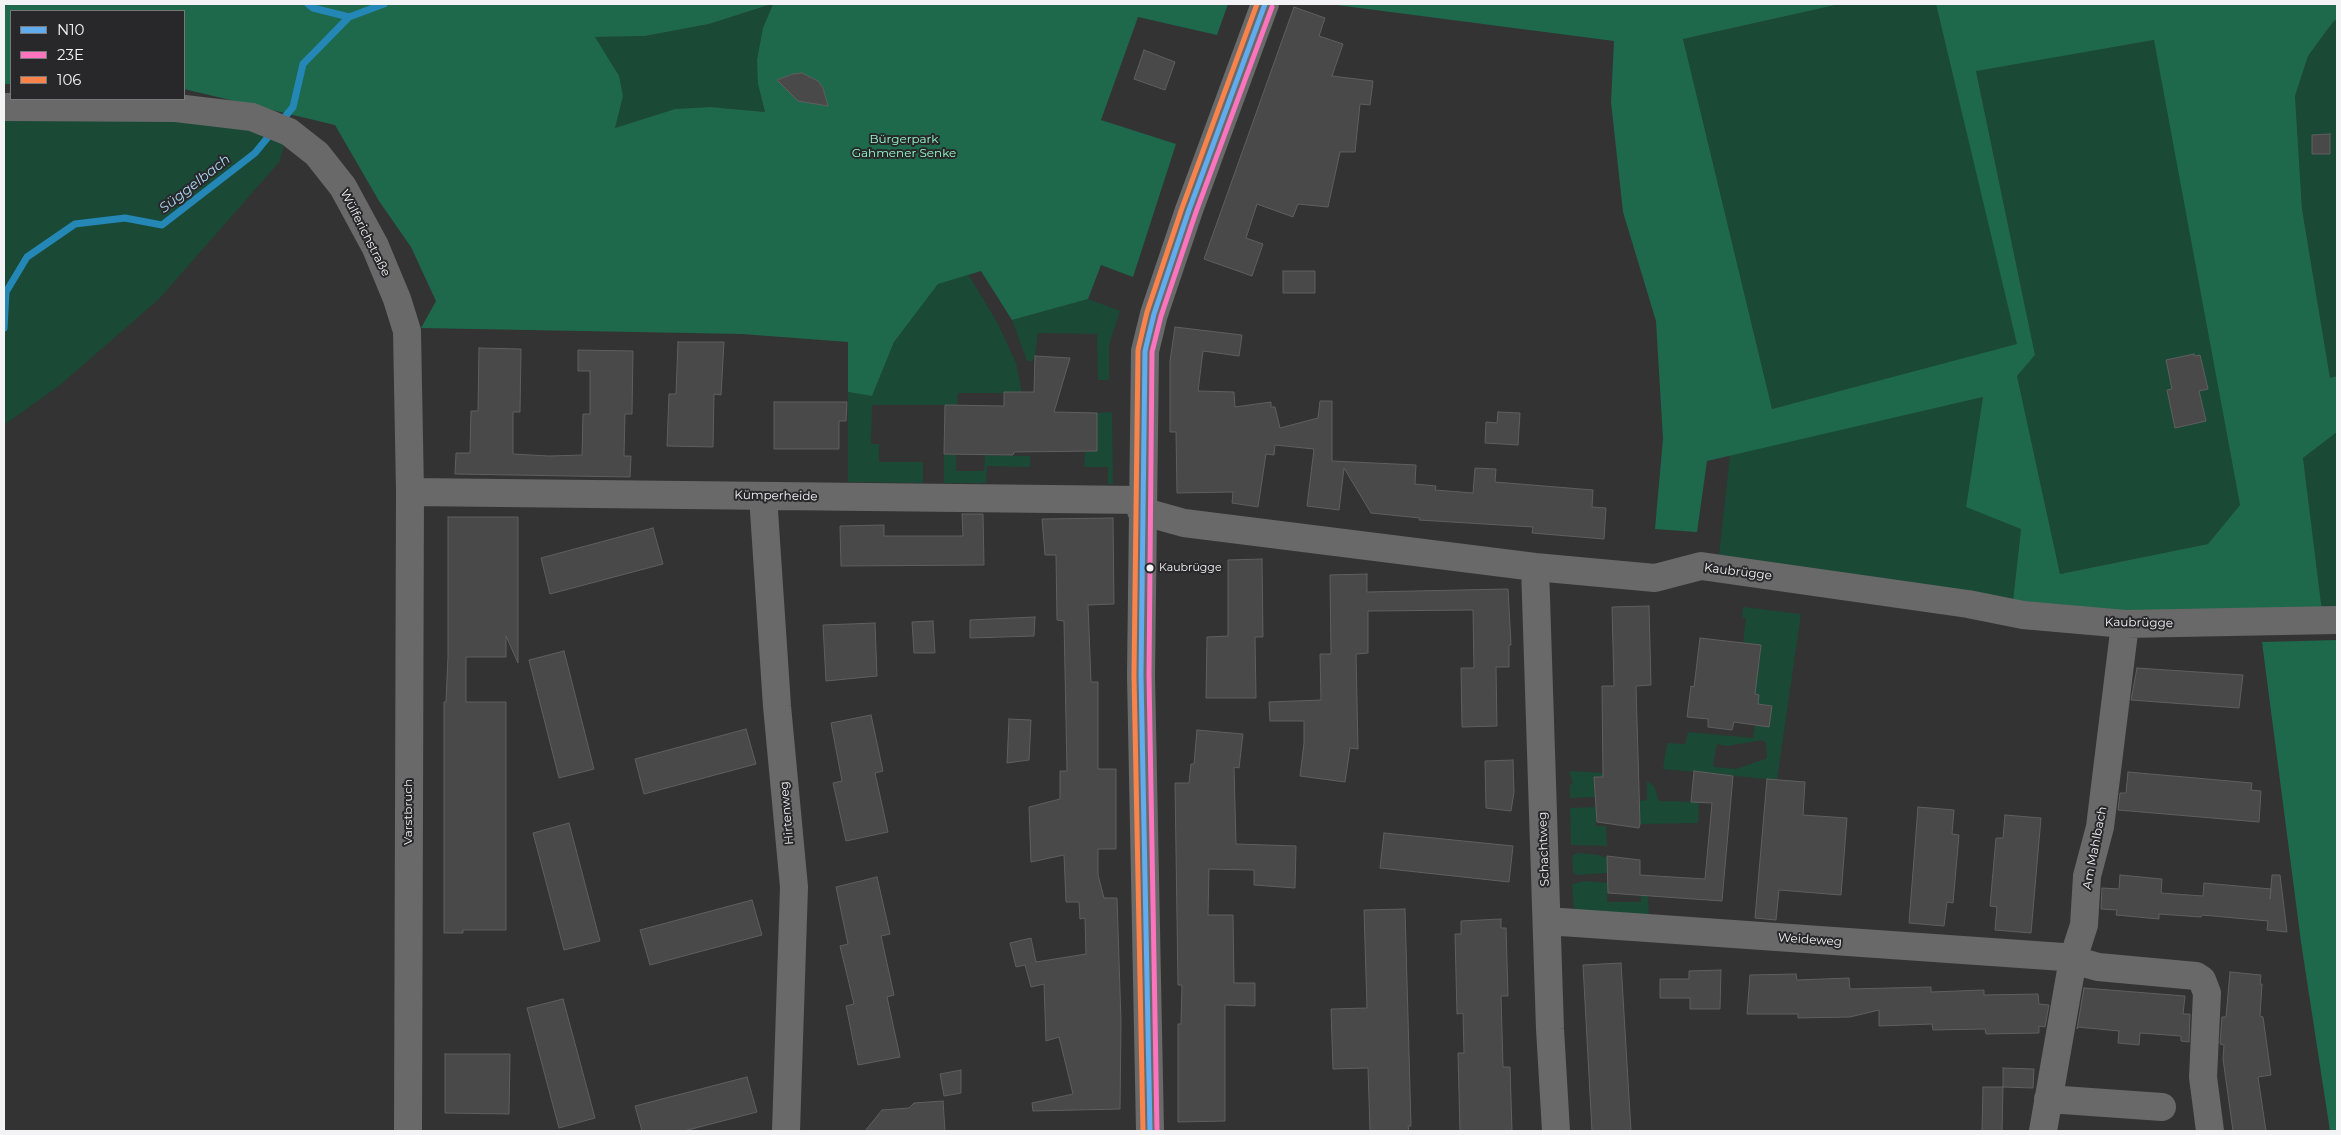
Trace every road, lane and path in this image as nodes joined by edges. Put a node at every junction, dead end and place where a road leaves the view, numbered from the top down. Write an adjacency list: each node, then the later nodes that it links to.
1 (1265, 4): 5 (main road)
2 (4, 107): 3 (street, Wülferichstraße)
3 (410, 492): 4 (street, Kümperheide); 13 (street, Varstbruch)
4 (763, 496): 5 (street, Kümperheide); 14 (street, Hirtenweg)
5 (1142, 505): 6 (street, Kaubrügge); 15 (main road)
6 (1535, 567): 8 (street, Kaubrügge); 9 (street, Schachtweg)
7 (2337, 620): 8 (street, Kaubrügge)
8 (2126, 624): 10 (street, Am Mahlbach)
9 (1547, 921): 10 (street, Weideweg); 16 (street, Schachtweg)
10 (2073, 959): 11 (street, Am Mahlbach); 18 (street, Weideweg)
11 (2048, 1099): 12 (street); 17 (street, Am Mahlbach)
12 (2162, 1106)
13 (408, 1131)
14 (786, 1131)
15 (1150, 1131)
16 (1556, 1131)
17 (2043, 1131)
18 (2210, 1131)

